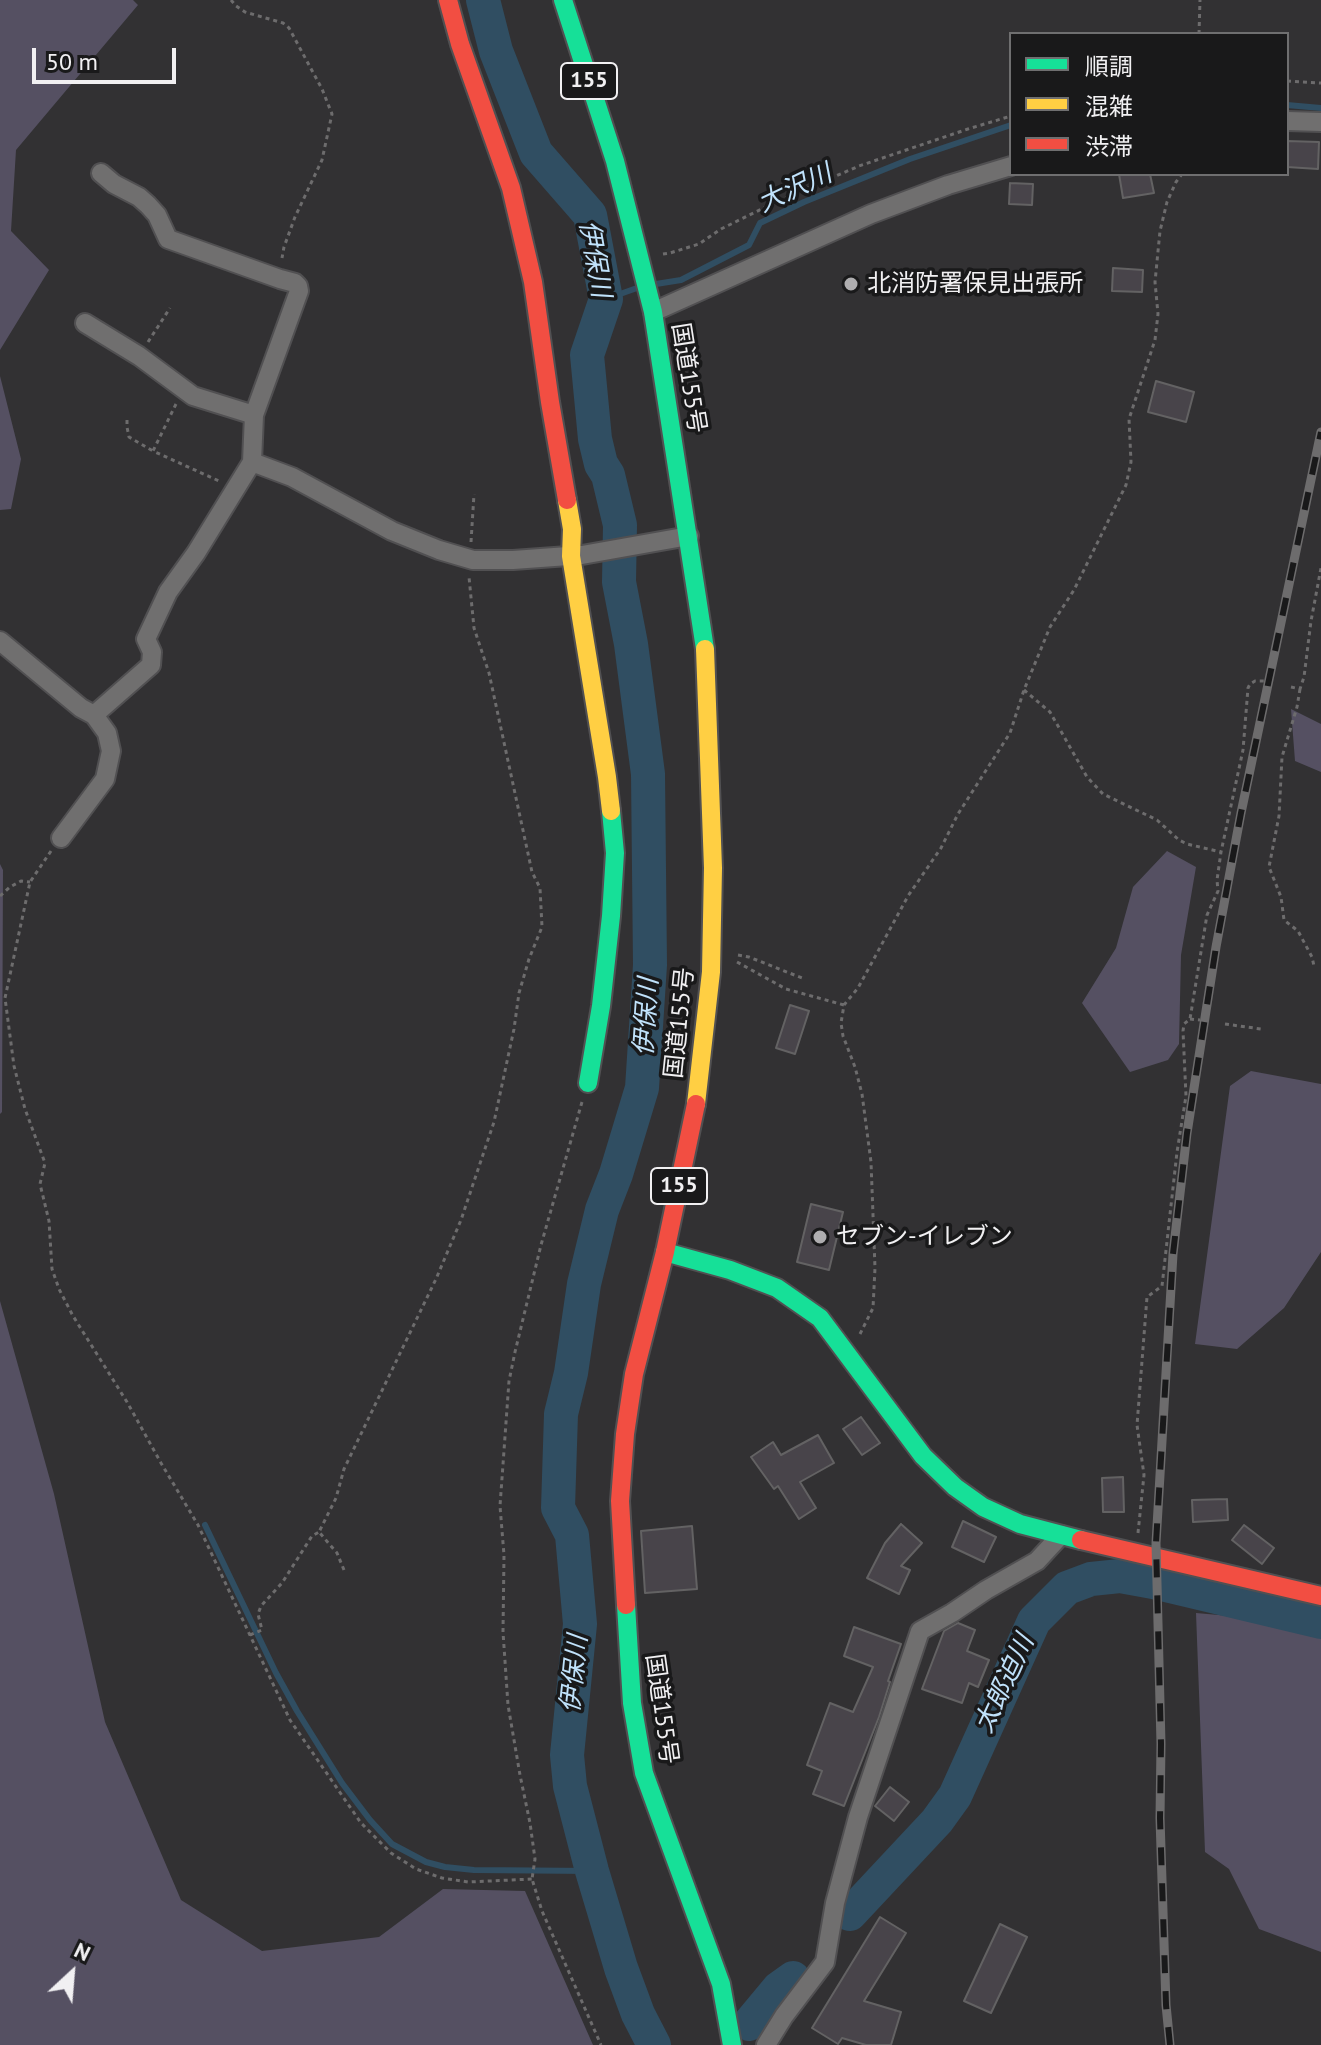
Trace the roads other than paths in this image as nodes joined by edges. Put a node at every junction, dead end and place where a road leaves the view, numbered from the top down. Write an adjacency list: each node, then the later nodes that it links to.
1 (448, 0): 12 (main road)
2 (563, 0): 7 (main road, 国道155号 / 155)
3 (1289, 121): 4 (street)
4 (1321, 122)
5 (1009, 167): 7 (street)
6 (101, 173): 9 (street)
7 (653, 312): 11 (main road, 国道155号 / 155)
8 (85, 323): 9 (street)
9 (254, 415): 10 (street)
10 (252, 462): 12 (street); 14 (street)
11 (689, 536): 12 (street); 17 (main road, 国道155号 / 155)
12 (576, 555): 16 (main road)
13 (0, 641): 14 (street)
14 (94, 715): 15 (street)
15 (61, 838)
16 (588, 1083)
17 (665, 1252): 18 (main road); 20 (main road, 国道155号 / 155)
18 (1061, 1535): 19 (main road); 21 (street)
19 (1321, 1596)
20 (732, 2045)
21 (766, 2045)

